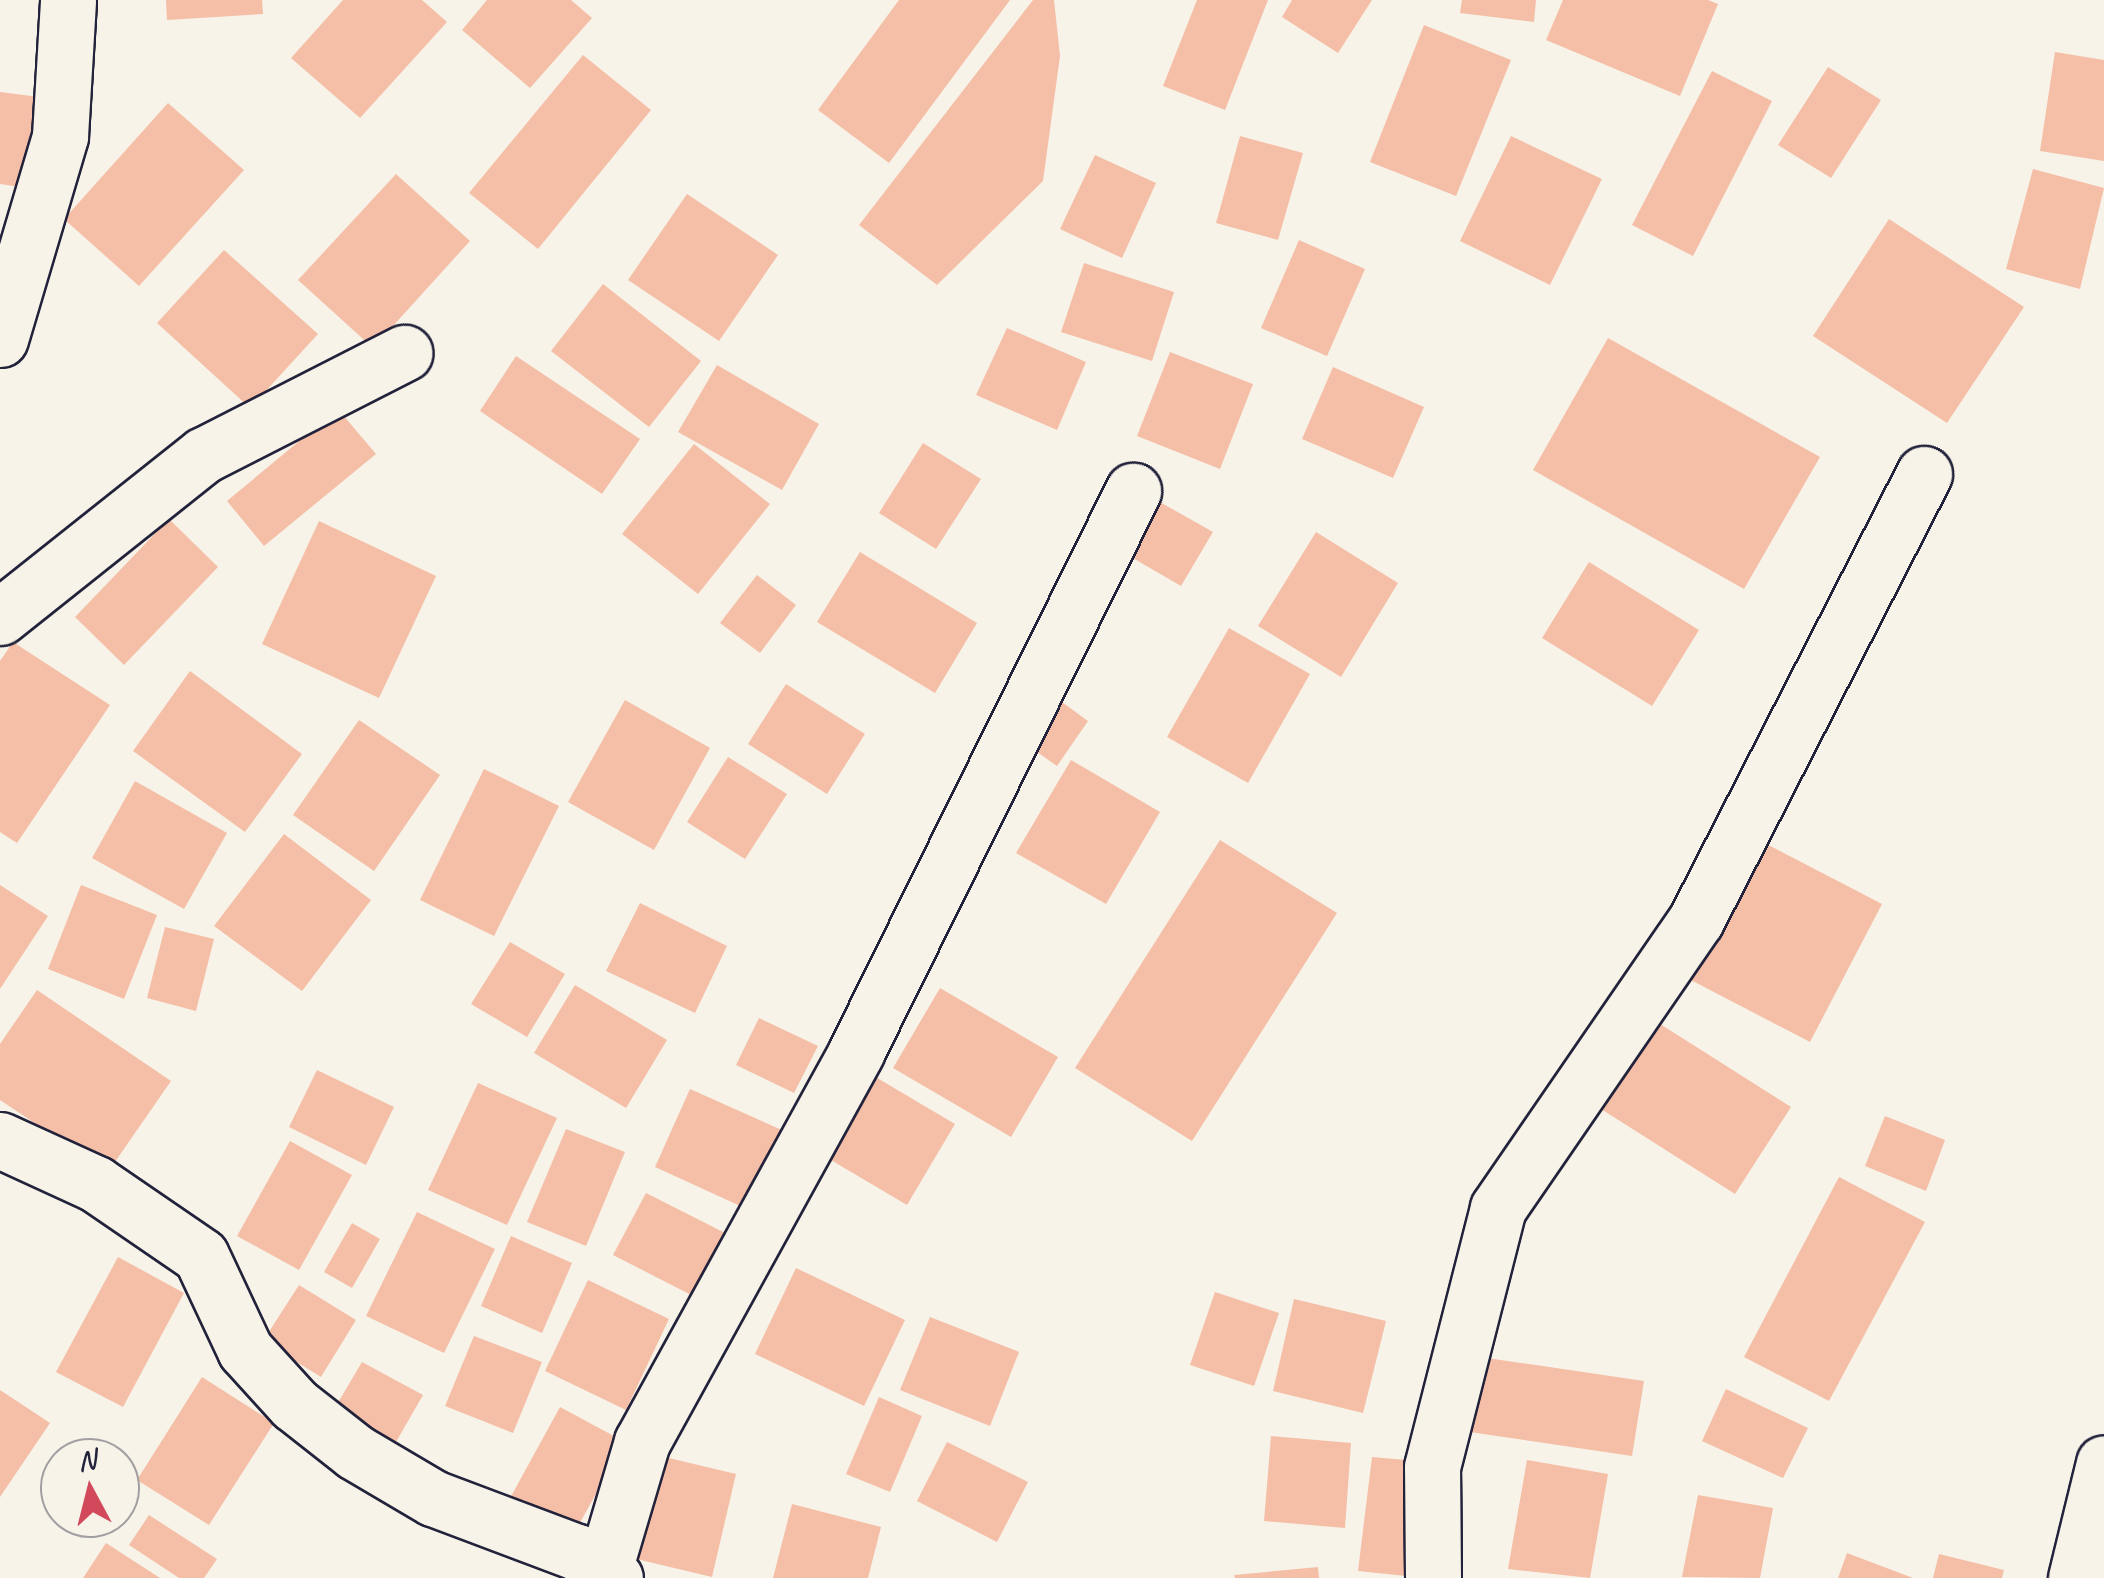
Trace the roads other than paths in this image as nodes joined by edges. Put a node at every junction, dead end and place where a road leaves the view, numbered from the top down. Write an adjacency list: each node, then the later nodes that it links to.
1 (68, 0): 2 (street)
2 (0, 338)
3 (404, 353): 6 (street)
4 (1924, 474): 10 (street)
5 (1133, 491): 9 (street)
6 (0, 617)
7 (0, 1140): 9 (street)
8 (2104, 1463): 11 (street)
9 (609, 1574)
10 (1433, 1578)
11 (2076, 1578)

